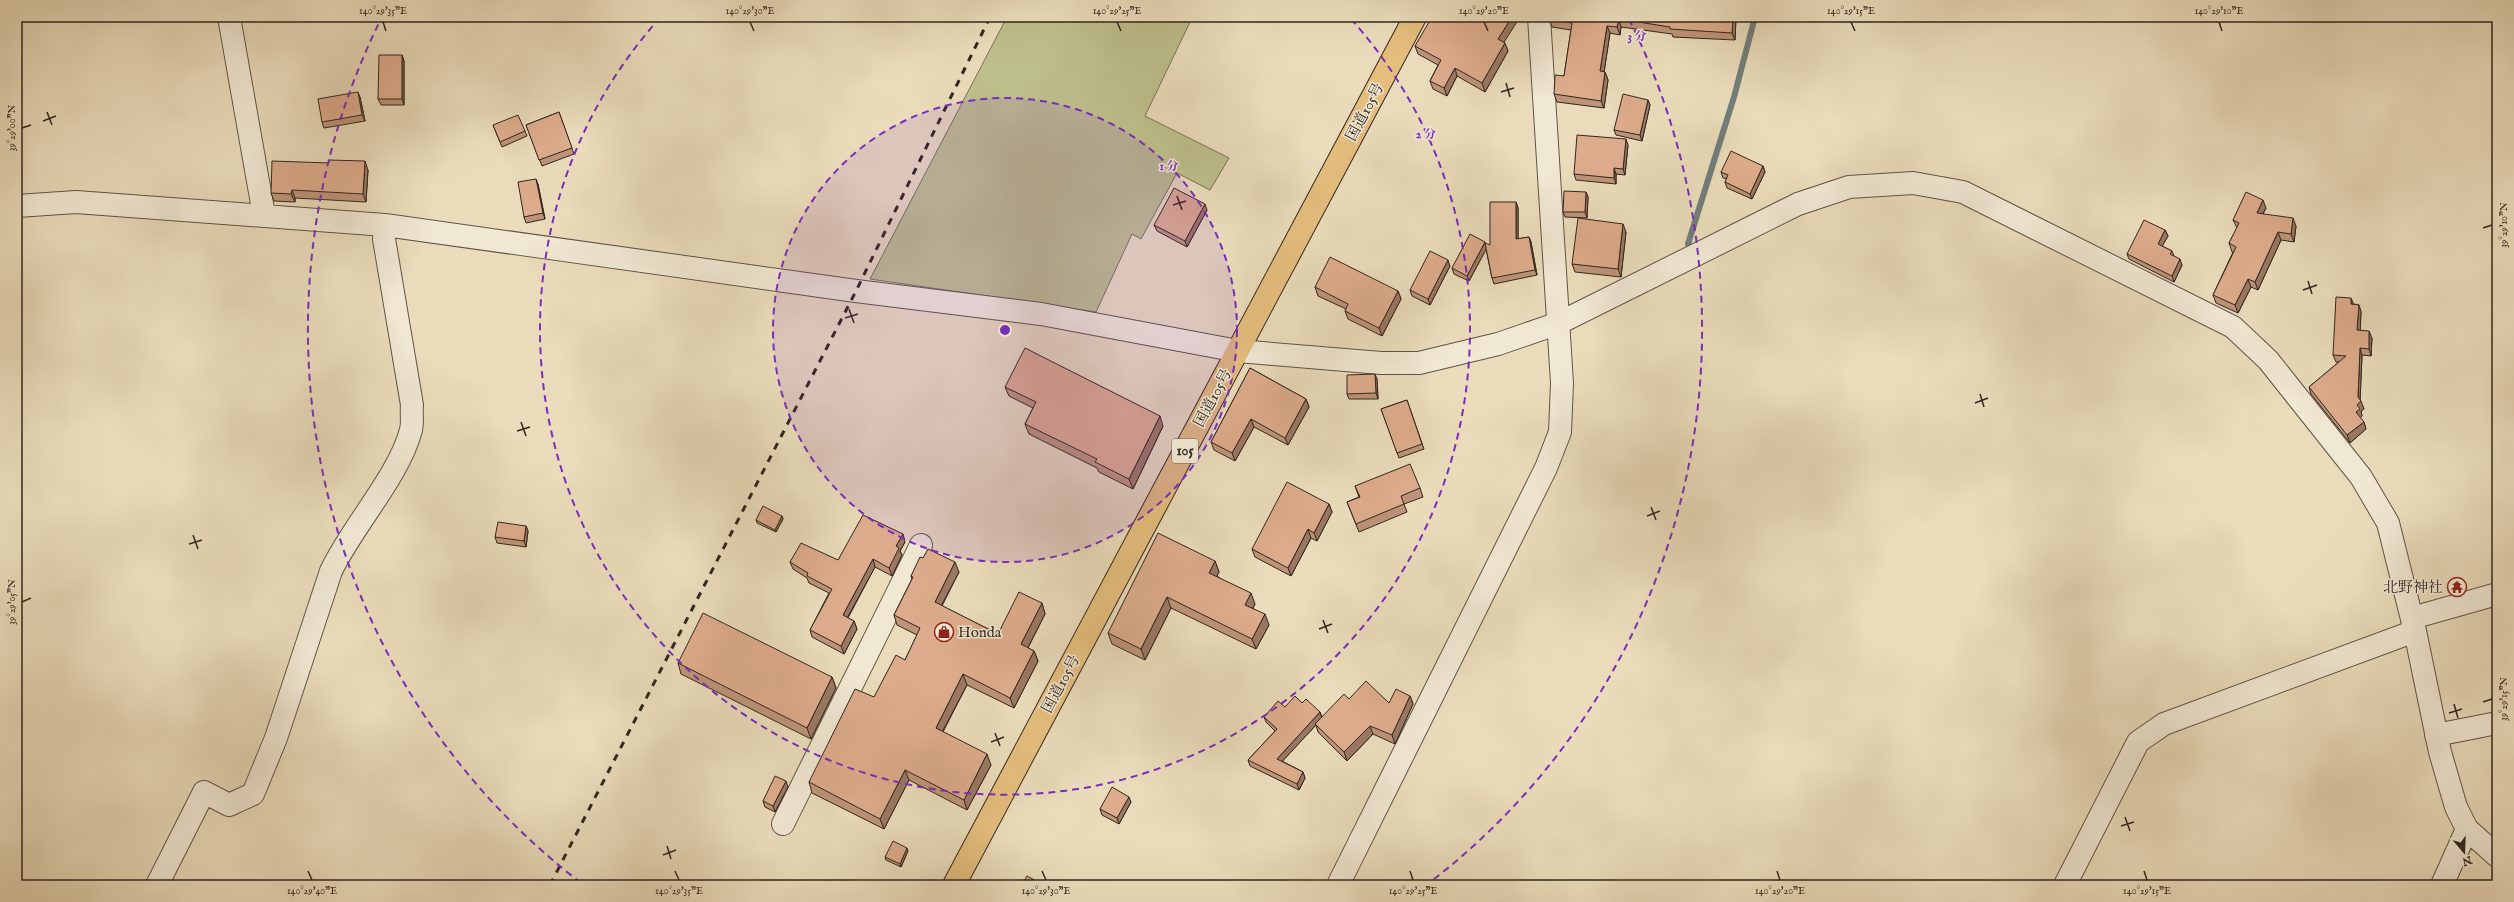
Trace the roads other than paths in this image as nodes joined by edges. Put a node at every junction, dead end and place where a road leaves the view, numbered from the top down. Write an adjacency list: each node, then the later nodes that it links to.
1 (229, 17): 5 (street)
2 (1415, 17): 8 (highway, 国道105号 / 105)
3 (1539, 17): 7 (street)
4 (17, 206): 5 (street)
5 (264, 215): 6 (street)
6 (385, 225): 8 (street); 17 (street)
7 (1559, 323): 8 (street); 11 (street); 19 (street)
8 (1238, 351): 18 (highway, 国道105号 / 105)
9 (921, 545): 14 (street)
10 (2497, 594): 11 (street)
11 (2414, 625): 13 (street); 20 (street)
12 (2497, 722): 13 (street)
13 (2436, 735): 15 (street)
14 (783, 824)
15 (2467, 829): 16 (street); 21 (street)
16 (2497, 856)
17 (157, 885)
18 (954, 885)
19 (1338, 885)
20 (2065, 885)
21 (2442, 885)

